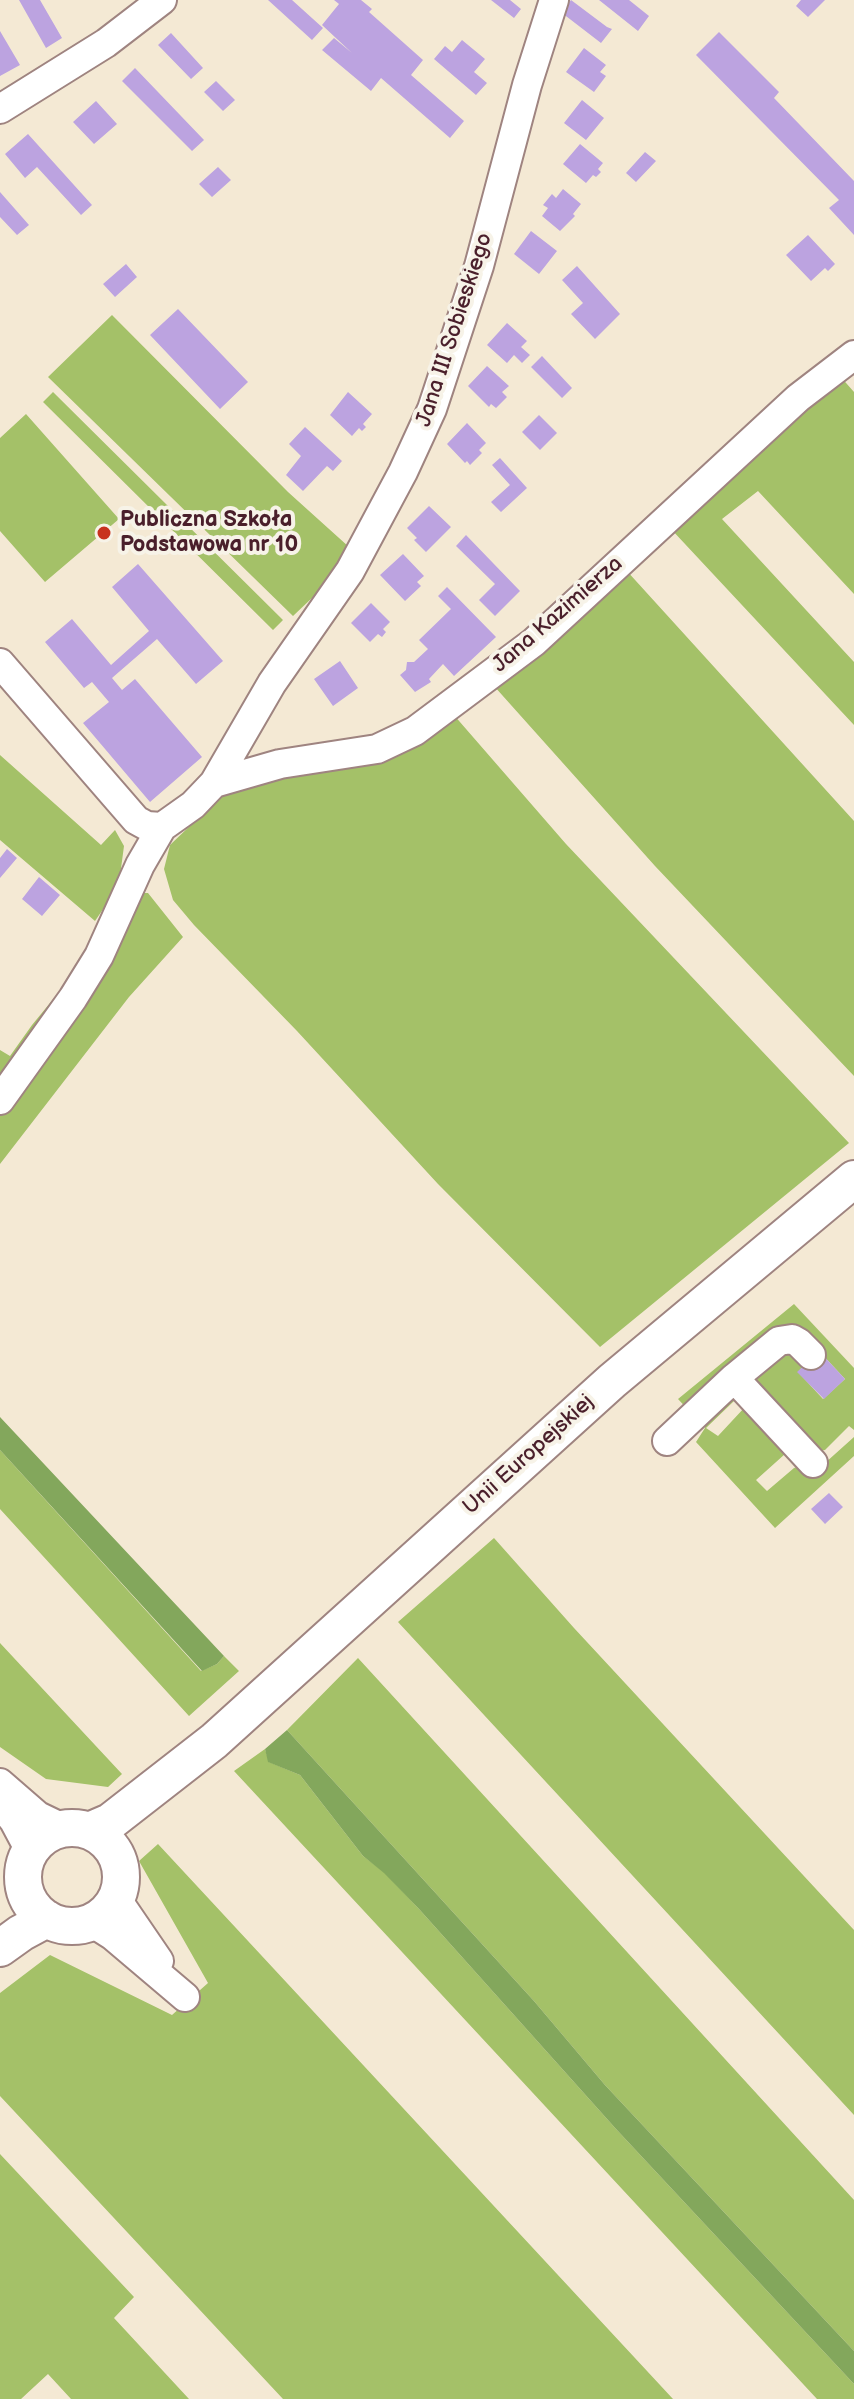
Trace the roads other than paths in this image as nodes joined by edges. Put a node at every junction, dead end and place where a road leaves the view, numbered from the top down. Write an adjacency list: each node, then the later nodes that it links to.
1 (162, 0): 3 (street)
2 (554, 0): 6 (street, Jana III Sobieskiego)
3 (0, 109)
4 (854, 355): 6 (street, Jana Kazimierza)
5 (0, 663): 7 (street)
6 (214, 783): 7 (street, Jana III Sobieskiego)
7 (162, 827): 8 (street)
8 (0, 1100)
9 (854, 1179): 14 (main road, Unii Europejskiej)
10 (811, 1355): 11 (street)
11 (734, 1378): 12 (street); 13 (street)
12 (667, 1441)
13 (813, 1463)
14 (214, 1741): 17 (main road, Unii Europejskiej); 20 (main road, Unii Europejskiej)
15 (0, 1783): 17 (street)
16 (0, 1803): 18 (street)
17 (76, 1830): 18 (main road); 20 (main road)
18 (30, 1851): 19 (main road)
19 (25, 1890): 21 (main road); 22 (main road)
20 (109, 1895): 21 (main road)
21 (47, 1919): 23 (main road)
22 (0, 1926)
23 (0, 1948)

